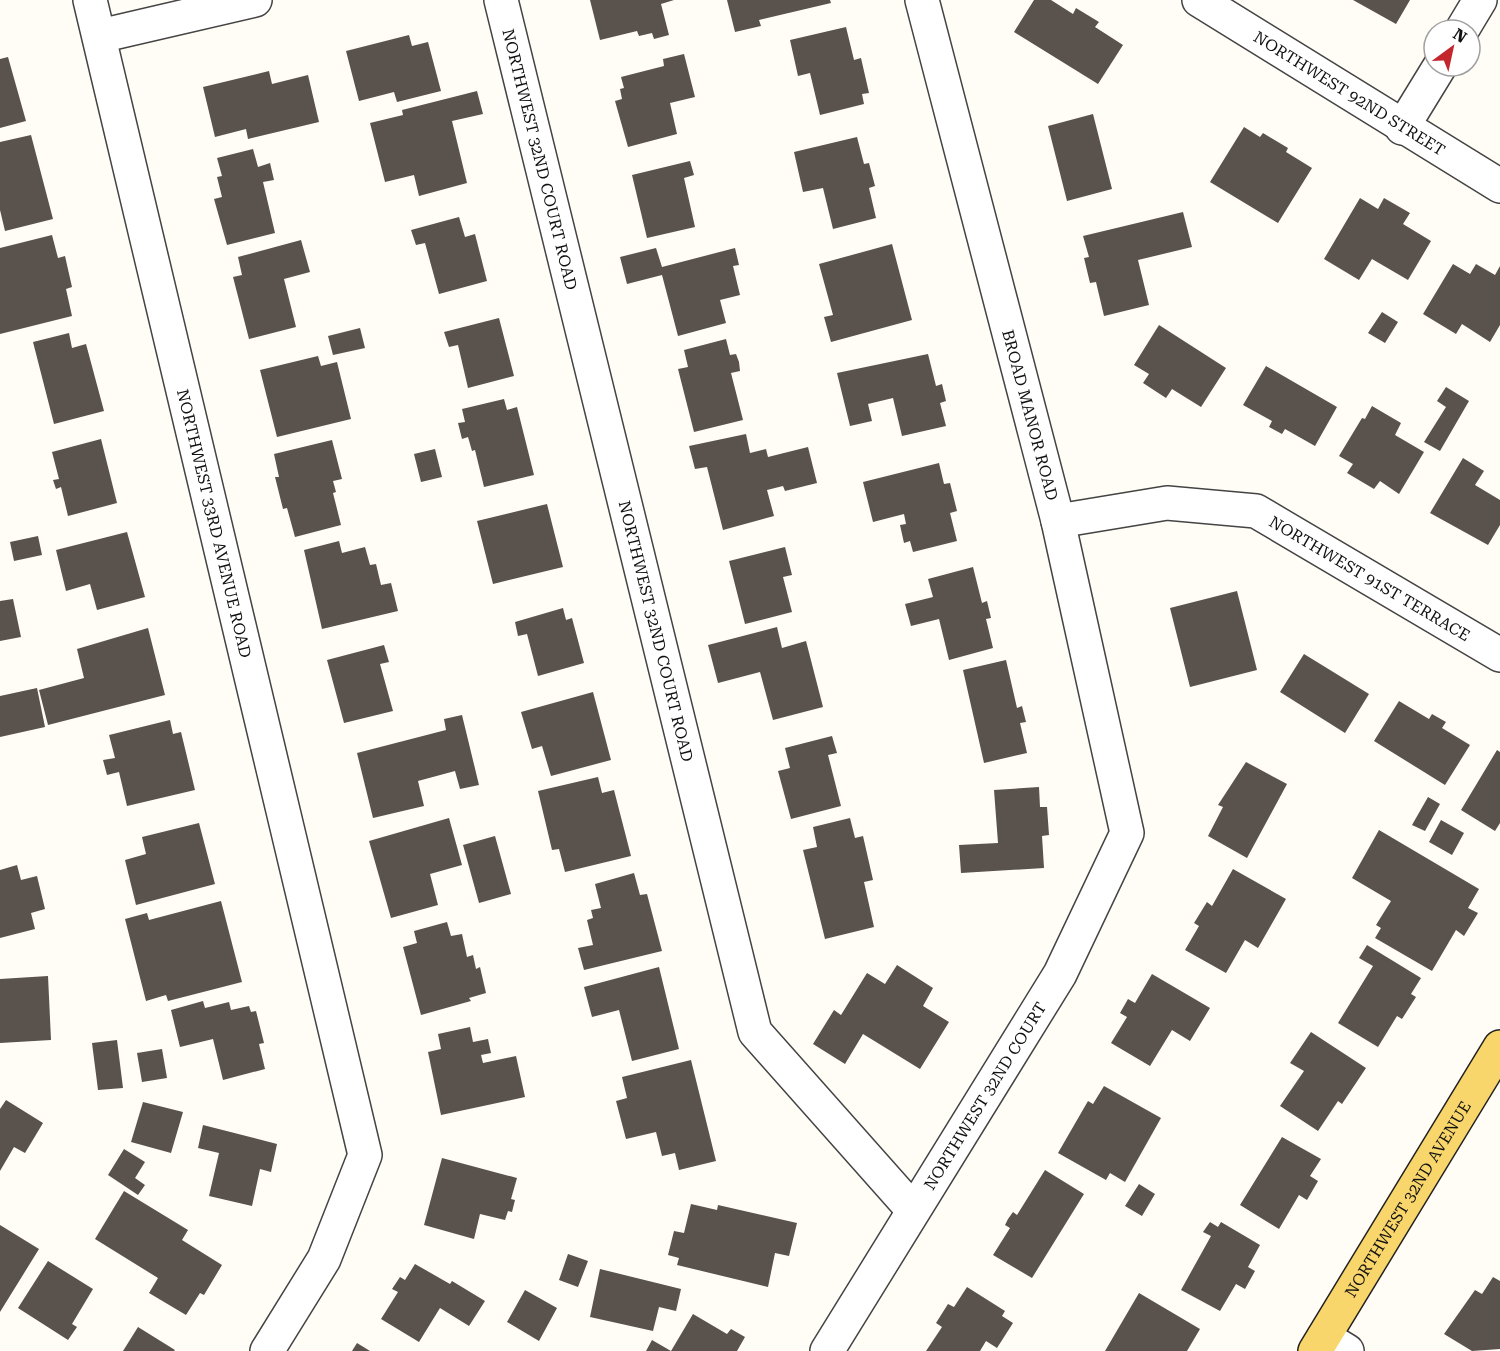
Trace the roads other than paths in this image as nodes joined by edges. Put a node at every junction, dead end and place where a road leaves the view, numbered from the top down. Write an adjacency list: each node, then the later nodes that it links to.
1 (90, 0): 8 (street, NORTHWEST 33RD AVENUE ROAD)
2 (255, 0): 8 (street)
3 (501, 0): 16 (street, NORTHWEST 32ND COURT ROAD)
4 (922, 0): 12 (street, BROAD MANOR ROAD)
5 (1199, 0): 10 (street, NORTHWEST 92ND STREET)
6 (1480, 0): 7 (street)
7 (1469, 18)
8 (100, 36): 18 (street, NORTHWEST 33RD AVENUE ROAD)
9 (1433, 78): 10 (street)
10 (1402, 128): 11 (street, NORTHWEST 92ND STREET)
11 (1500, 186)
12 (1058, 521): 13 (street, NORTHWEST 91ST TERRACE); 14 (street, BROAD MANOR ROAD)
13 (1500, 655)
14 (1127, 833): 16 (street, NORTHWEST 32ND COURT)
15 (1500, 1047): 17 (main road, NORTHWEST 32ND AVENUE)
16 (913, 1210): 19 (street, NORTHWEST 32ND COURT)
17 (1329, 1346)
18 (267, 1351)
19 (827, 1351)

